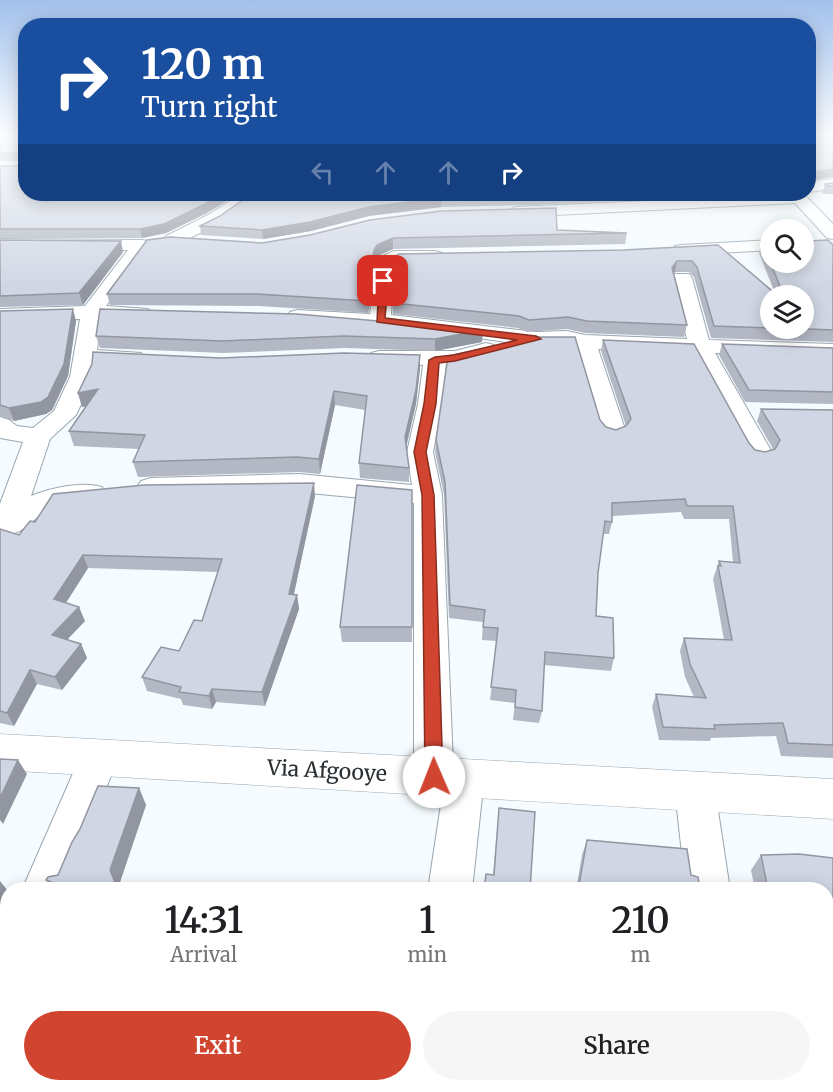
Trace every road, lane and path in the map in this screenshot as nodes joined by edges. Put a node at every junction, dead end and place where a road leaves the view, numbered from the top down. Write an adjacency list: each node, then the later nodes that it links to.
1 (241, 201): 6 (street)
2 (672, 201): 4 (street)
3 (807, 201): 5 (street)
4 (495, 212)
5 (833, 234)
6 (172, 240): 7 (street); 11 (street)
7 (203, 243)
8 (814, 243): 9 (street)
9 (833, 243)
10 (0, 244): 11 (street)
11 (142, 245): 16 (street)
12 (760, 246): 13 (street)
13 (664, 251)
14 (454, 256): 20 (street)
15 (682, 278): 23 (street)
16 (91, 312): 17 (street); 18 (street); 25 (street)
17 (163, 314)
18 (0, 315)
19 (278, 315): 20 (street)
20 (380, 320): 21 (street)
21 (536, 339): 22 (street); 28 (street)
22 (585, 342): 23 (street); 30 (street)
23 (700, 346): 24 (street); 32 (street)
24 (833, 351)
25 (86, 356): 27 (street); 31 (street)
26 (356, 358): 28 (street)
27 (155, 359)
28 (435, 360): 33 (street)
29 (0, 425): 31 (street)
30 (613, 432)
31 (38, 436): 34 (street)
32 (760, 454)
33 (428, 495): 34 (street); 37 (street)
34 (3, 530)
35 (0, 752): 36 (main road, Via Afgooye)
36 (99, 758): 37 (main road, Via Afgooye); 40 (street)
37 (449, 778): 38 (main road, Via Afgooye); 41 (street)
38 (694, 791): 39 (main road, Via Afgooye); 42 (street)
39 (833, 799)
40 (47, 882)
41 (450, 882)
42 (707, 882)

